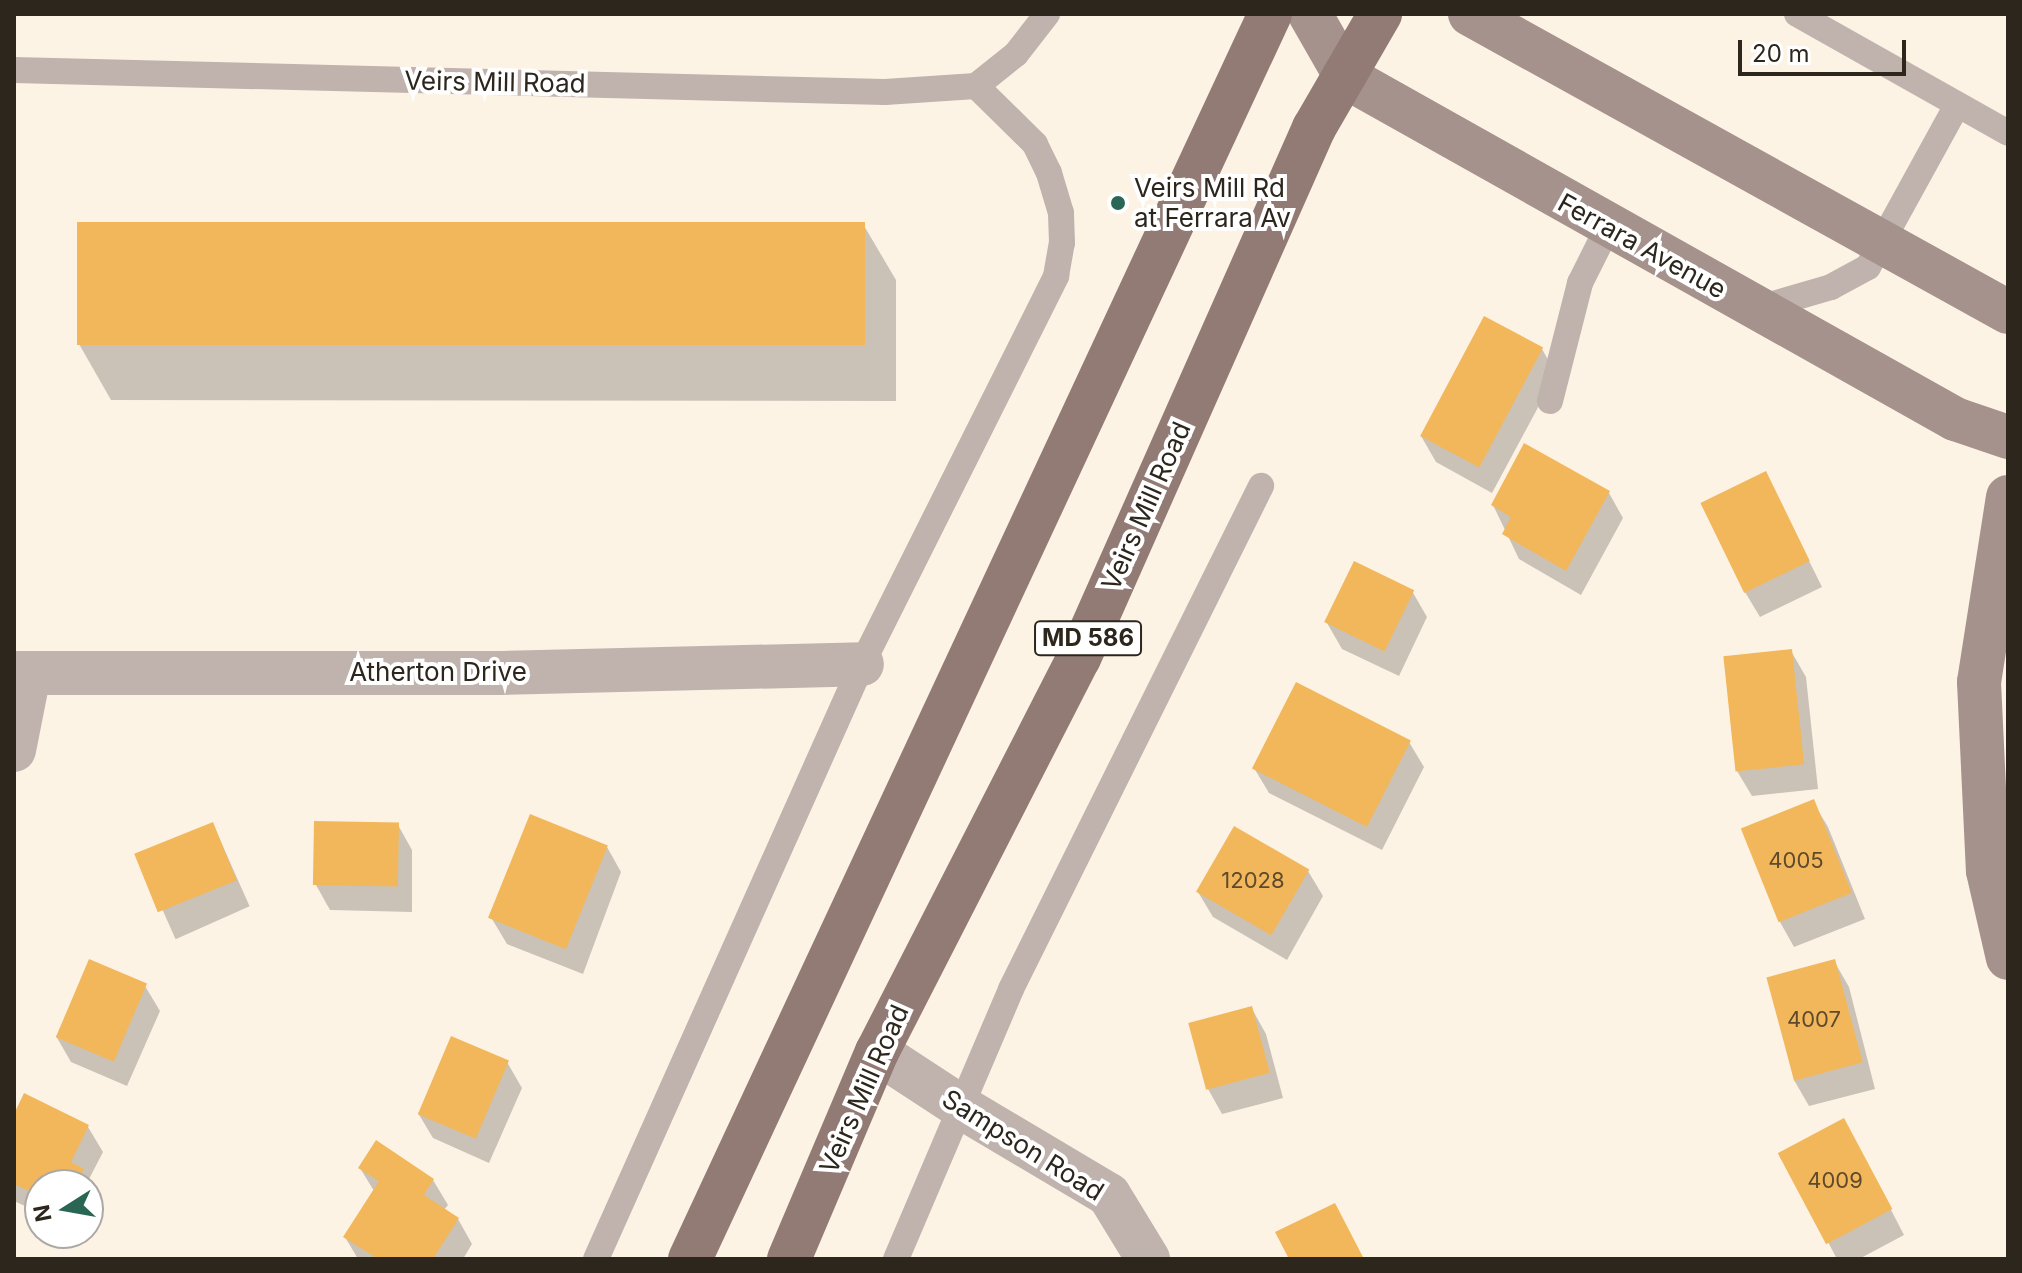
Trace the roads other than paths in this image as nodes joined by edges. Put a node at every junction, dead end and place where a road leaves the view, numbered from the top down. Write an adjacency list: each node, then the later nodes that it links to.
1 (1047, 14): 9 (lane)
2 (1270, 14): 27 (main road)
3 (1310, 14): 8 (street)
4 (1380, 14): 8 (main road, Veirs Mill Road / MD 586)
5 (1470, 14): 13 (street)
6 (1797, 14): 10 (lane)
7 (14, 70): 9 (lane, Veirs Mill Road)
8 (1346, 77): 12 (street, Ferrara Avenue); 24 (main road, Veirs Mill Road / MD 586)
9 (976, 86): 20 (lane)
10 (1957, 105): 11 (lane); 13 (lane)
11 (2008, 133)
12 (1608, 227): 14 (street, Ferrara Avenue); 16 (lane)
13 (1884, 243): 14 (lane); 15 (street)
14 (1756, 309): 17 (street, Ferrara Avenue)
15 (2008, 312)
16 (1550, 401)
17 (2008, 437)
18 (1261, 486): 25 (lane)
19 (2008, 497): 23 (street)
20 (862, 664): 21 (street, Atherton Drive); 26 (lane)
21 (22, 673): 22 (street)
22 (14, 750)
23 (2008, 958)
24 (877, 1052): 25 (street, Sampson Road); 28 (main road, Veirs Mill Road / MD 586)
25 (961, 1107): 29 (lane); 30 (street, Sampson Road)
26 (596, 1259)
27 (690, 1259)
28 (789, 1259)
29 (896, 1259)
30 (1148, 1259)

